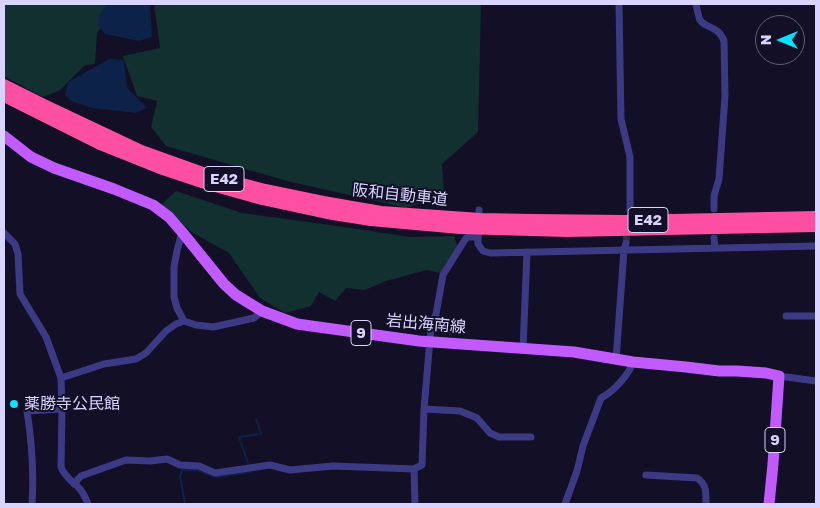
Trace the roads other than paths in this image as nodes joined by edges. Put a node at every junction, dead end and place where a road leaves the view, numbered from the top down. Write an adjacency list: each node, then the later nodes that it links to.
1 (619, 4): 6 (street)
2 (696, 4): 7 (street)
3 (4, 85): 9 (highway, 阪和自動車道 / E42)
4 (4, 96): 9 (highway, 阪和自動車道 / E42)
5 (4, 136): 13 (main road, 岩出海南線 / 9)
6 (630, 208)
7 (714, 209)
8 (816, 217): 10 (highway, 阪和自動車道 / E42)
9 (461, 223): 10 (highway, 阪和自動車道 / E42)
10 (479, 224): 11 (highway, 阪和自動車道 / E42); 18 (street); 23 (street)
11 (816, 226)
12 (4, 232): 28 (street)
13 (182, 232): 19 (main road, 岩出海南線 / 9); 22 (street)
14 (714, 238): 17 (street)
15 (625, 246): 17 (street); 18 (street); 25 (street)
16 (816, 246): 17 (street)
17 (714, 248)
18 (527, 252): 24 (street)
19 (262, 311): 22 (street); 23 (main road, 岩出海南線 / 9)
20 (786, 316): 21 (street)
21 (816, 316)
22 (184, 321): 28 (street)
23 (429, 342): 24 (main road, 岩出海南線 / 9); 30 (street)
24 (523, 348): 25 (main road, 岩出海南線 / 9)
25 (616, 360): 26 (main road, 岩出海南線 / 9)
26 (633, 362): 27 (main road, 岩出海南線 / 9); 39 (street)
27 (779, 376): 29 (street); 41 (main road, 9)
28 (61, 378): 31 (street)
29 (816, 381)
30 (424, 409): 32 (street); 33 (street)
31 (62, 410): 35 (street); 36 (street)
32 (531, 437)
33 (414, 470): 35 (street); 38 (street)
34 (646, 474): 40 (street)
35 (74, 484): 37 (street)
36 (32, 504)
37 (88, 504)
38 (414, 504)
39 (565, 504)
40 (706, 504)
41 (769, 504)

